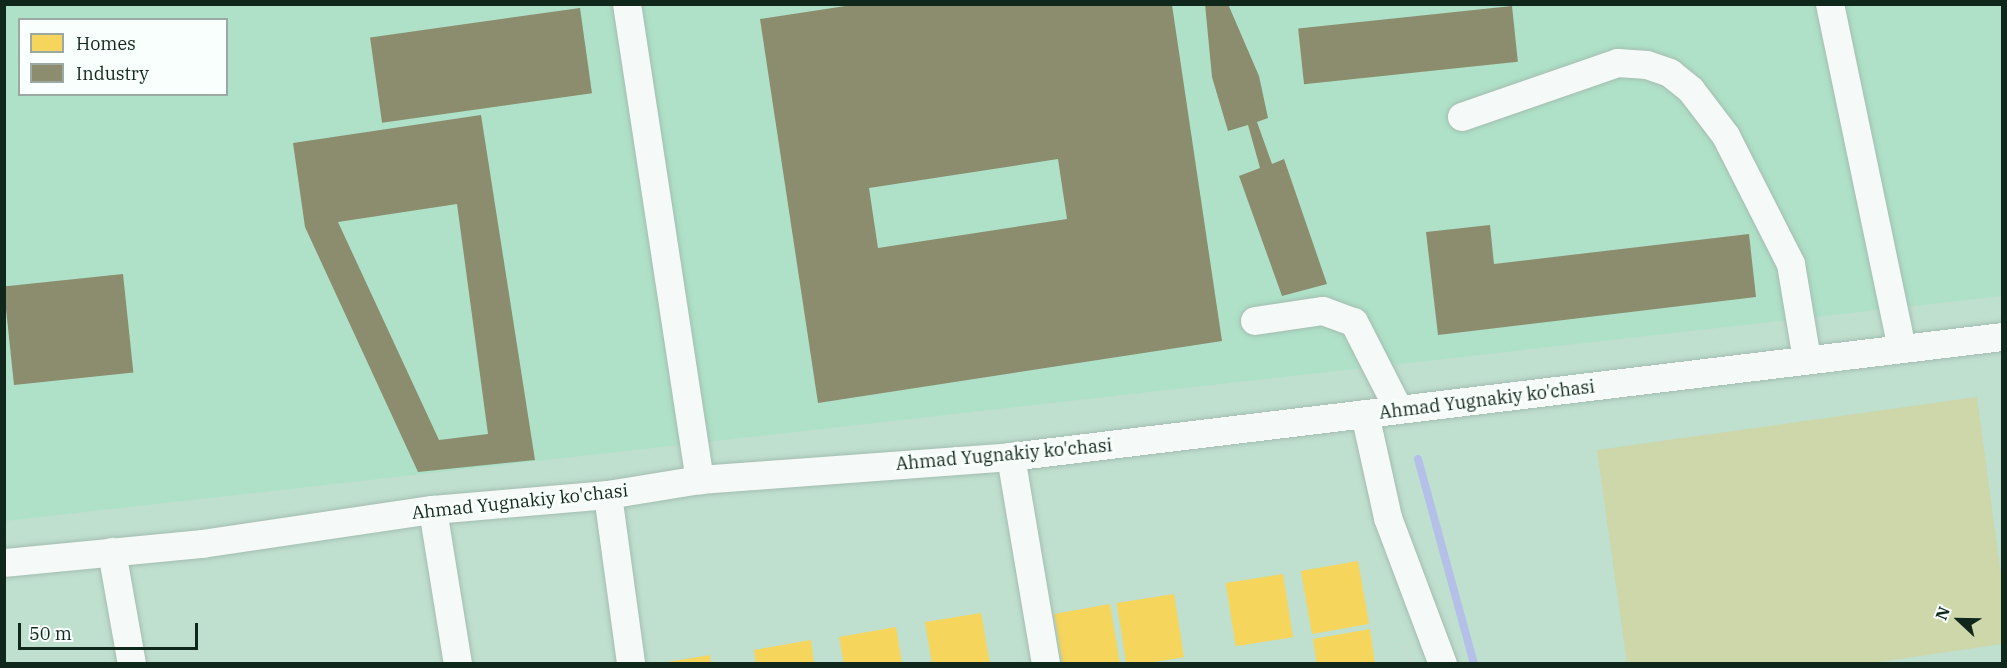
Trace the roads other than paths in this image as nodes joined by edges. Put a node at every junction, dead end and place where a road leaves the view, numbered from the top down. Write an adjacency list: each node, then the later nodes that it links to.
1 (627, 4): 11 (street)
2 (1830, 4): 6 (street)
3 (1462, 117): 7 (street)
4 (1255, 321): 8 (street)
5 (2002, 337): 6 (street, Ahmad Yugnakiy ko'chasi)
6 (1902, 348): 7 (street, Ahmad Yugnakiy ko'chasi)
7 (1807, 360): 8 (street, Ahmad Yugnakiy ko'chasi)
8 (1399, 410): 9 (street, Ahmad Yugnakiy ko'chasi)
9 (1365, 414): 10 (street, Ahmad Yugnakiy ko'chasi); 20 (street)
10 (1011, 457): 11 (street, Ahmad Yugnakiy ko'chasi); 19 (street)
11 (700, 480): 12 (street, Ahmad Yugnakiy ko'chasi)
12 (608, 495): 13 (street, Ahmad Yugnakiy ko'chasi); 18 (street)
13 (433, 510): 14 (street, Ahmad Yugnakiy ko'chasi); 17 (street)
14 (112, 552): 15 (street, Ahmad Yugnakiy ko'chasi); 16 (street)
15 (4, 563)
16 (132, 663)
17 (458, 663)
18 (631, 663)
19 (1046, 663)
20 (1443, 663)

